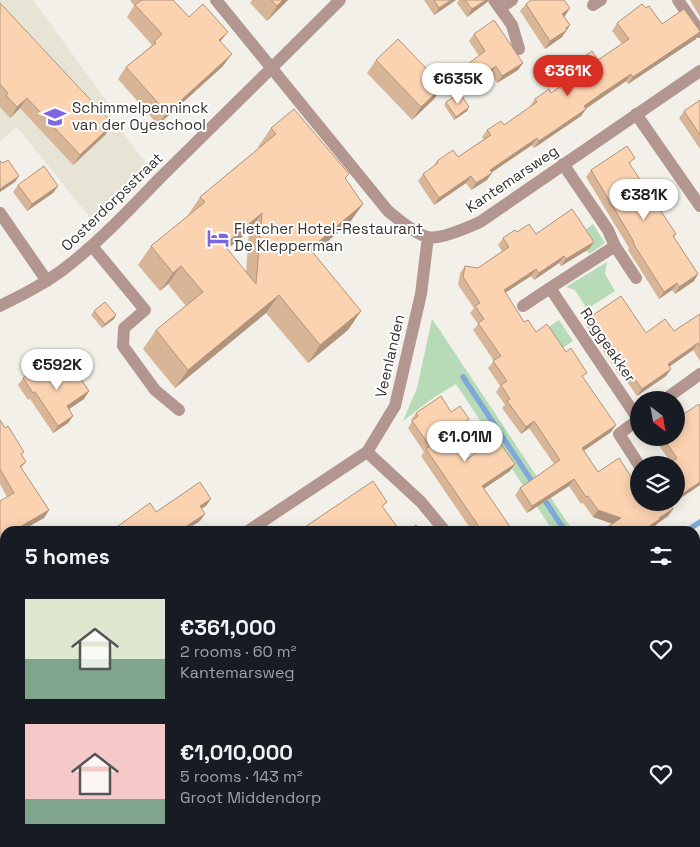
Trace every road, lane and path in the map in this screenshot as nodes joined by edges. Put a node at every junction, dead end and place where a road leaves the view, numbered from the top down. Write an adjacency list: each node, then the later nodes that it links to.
1 (216, 0): 8 (street)
2 (340, 0): 8 (street, Oosterdorpsstraat)
3 (512, 0): 5 (street)
4 (678, 0): 6 (street)
5 (497, 4): 7 (street)
6 (700, 32)
7 (519, 49)
8 (272, 69): 14 (street); 15 (street, Oosterdorpsstraat)
9 (700, 71): 10 (street, Kantemarsweg)
10 (636, 114): 11 (street, Kantemarsweg); 12 (street)
11 (563, 164): 14 (street, Kantemarsweg); 16 (street)
12 (700, 206)
13 (0, 213): 18 (street)
14 (428, 237): 27 (street, Veenlanden)
15 (92, 246): 18 (street, Oosterdorpsstraat); 25 (street)
16 (614, 246): 17 (street); 19 (street)
17 (636, 278)
18 (46, 281): 20 (street, Oosterdorpsstraat)
19 (550, 288): 21 (street); 24 (street, Roggeakker)
20 (0, 306)
21 (523, 306)
22 (699, 376): 23 (street)
23 (677, 391)
24 (630, 407)
25 (179, 410)
26 (630, 425): 28 (street, Roggeakker)
27 (366, 452): 29 (street, Veenlanden); 30 (street)
28 (633, 456)
29 (255, 526)
30 (442, 526)

